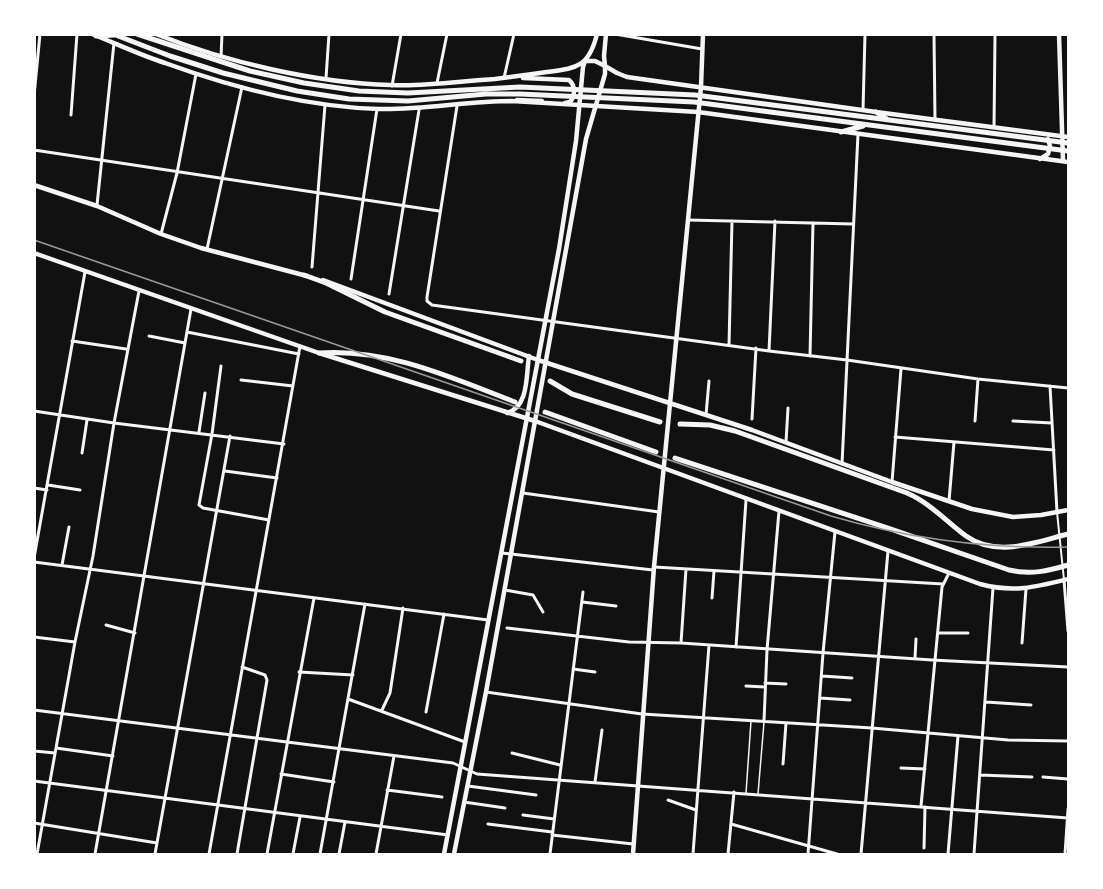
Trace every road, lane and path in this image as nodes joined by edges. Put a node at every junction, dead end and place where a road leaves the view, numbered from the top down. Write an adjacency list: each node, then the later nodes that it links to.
1 (40, 34): 34 (street)
2 (77, 34): 46 (street)
3 (156, 34): 22 (main road)
4 (222, 34): 22 (street)
5 (329, 34): 27 (street)
6 (401, 34): 30 (street)
7 (447, 34): 29 (street)
8 (514, 34): 28 (street)
9 (597, 34): 23 (main road)
10 (606, 34): 24 (main road)
11 (615, 34): 21 (street)
12 (704, 34): 21 (main road)
13 (865, 34): 42 (street)
14 (934, 34): 48 (street)
15 (995, 34): 50 (street)
16 (1059, 34): 54 (main road)
17 (94, 35): 18 (highway); 20 (main road)
18 (114, 35): 49 (highway)
19 (140, 35): 47 (highway)
20 (114, 43): 25 (main road); 59 (street)
21 (702, 49): 32 (main road)
22 (221, 57): 27 (main road)
23 (585, 62): 24 (main road); 26 (main road); 36 (main road)
24 (605, 66): 32 (main road); 39 (main road)
25 (196, 74): 31 (main road); 61 (street)
26 (517, 77): 28 (main road); 35 (main road)
27 (326, 78): 30 (main road)
28 (504, 78): 29 (main road)
29 (437, 83): 30 (main road)
30 (392, 86)
31 (242, 87): 37 (main road); 62 (street)
32 (701, 87): 33 (main road); 43 (main road)
33 (711, 88): 42 (main road); 45 (main road)
34 (34, 96)
35 (512, 101): 36 (main road); 38 (main road)
36 (580, 103): 39 (main road); 76 (main road)
37 (326, 104): 40 (main road); 64 (street)
38 (457, 106): 41 (main road); 68 (street)
39 (595, 107): 43 (main road); 76 (main road)
40 (377, 109): 41 (main road); 65 (street)
41 (418, 110): 67 (street)
42 (863, 110): 44 (main road)
43 (698, 112): 45 (main road); 69 (main road)
44 (876, 112): 47 (highway); 48 (main road)
45 (708, 113): 51 (main road)
46 (71, 115)
47 (888, 120): 55 (highway)
48 (935, 120): 50 (main road)
49 (867, 125): 51 (highway); 57 (highway)
50 (994, 127): 53 (main road)
51 (841, 132): 52 (main road)
52 (858, 134): 58 (main road); 73 (street)
53 (1044, 134): 54 (main road); 58 (main road)
54 (1066, 137): 60 (main road)
55 (1068, 143)
56 (34, 150): 59 (street)
57 (1068, 152)
58 (1041, 159): 60 (main road)
59 (103, 160): 61 (street); 66 (street)
60 (1066, 162)
61 (177, 173): 62 (street); 74 (street)
62 (223, 179): 64 (street); 75 (street)
63 (34, 185): 66 (main road)
64 (317, 193): 65 (street); 78 (street)
65 (364, 200): 67 (street); 81 (street)
66 (97, 206): 74 (main road)
67 (404, 206): 68 (street); 83 (street)
68 (440, 212): 85 (street)
69 (688, 220): 70 (street); 88 (main road)
70 (732, 221): 71 (street); 91 (street)
71 (775, 221): 72 (street); 95 (street)
72 (813, 223): 73 (street); 99 (street)
73 (853, 224): 101 (street)
74 (162, 234): 75 (main road)
75 (207, 249): 80 (main road)
76 (562, 250): 85 (main road)
77 (35, 255): 79 (main road)
78 (312, 267)
79 (86, 272): 82 (main road); 89 (street)
80 (304, 275): 98 (main road); 102 (highway)
81 (351, 279)
82 (139, 291): 84 (main road); 94 (street)
83 (389, 294)
84 (191, 309): 86 (street); 92 (main road)
85 (550, 321): 88 (street); 100 (main road); 103 (main road)
86 (188, 332): 90 (street); 97 (street)
87 (149, 336): 90 (street)
88 (677, 337): 91 (street); 115 (main road)
89 (72, 341): 94 (street); 120 (street)
90 (185, 344): 132 (street)
91 (729, 345): 93 (street)
92 (300, 346): 96 (main road); 97 (street)
93 (756, 348): 95 (street); 124 (street)
94 (127, 349): 129 (street)
95 (769, 351): 99 (street)
96 (319, 353): 114 (highway); 119 (main road)
97 (299, 354): 110 (street)
98 (530, 356): 100 (main road); 119 (main road)
99 (810, 356): 101 (street)
100 (538, 360): 103 (main road); 122 (main road)
101 (847, 360): 105 (street); 144 (street)
102 (521, 361)
103 (546, 362): 115 (main road); 125 (main road)
104 (221, 366): 134 (street)
105 (901, 369): 106 (street); 136 (street)
106 (978, 379): 111 (street); 126 (street)
107 (241, 380): 110 (street)
108 (550, 381): 128 (highway)
109 (709, 381): 121 (street)
110 (294, 386): 139 (street)
111 (1050, 386): 112 (street); 130 (street)
112 (1068, 388)
113 (205, 393): 133 (street)
114 (515, 402)
115 (670, 404): 121 (main road); 145 (main road)
116 (788, 408): 138 (street)
117 (34, 411): 120 (street)
118 (545, 412): 141 (highway)
119 (507, 413): 122 (main road)
120 (60, 414): 123 (street); 149 (street)
121 (706, 415): 138 (main road)
122 (526, 418): 125 (main road); 161 (main road)
123 (88, 419): 129 (street); 142 (street)
124 (752, 419)
125 (535, 421): 145 (main road); 153 (main road)
126 (975, 421)
127 (1013, 421): 130 (street)
128 (660, 422)
129 (114, 423): 132 (street); 175 (street)
130 (1052, 423): 140 (street)
131 (680, 424): 167 (highway)
132 (169, 428): 133 (street); 181 (street)
133 (199, 432): 134 (street)
134 (212, 434): 135 (street); 157 (street)
135 (230, 436): 139 (street); 146 (street)
136 (895, 437): 137 (street); 148 (street)
137 (954, 442): 140 (street); 155 (street)
138 (786, 443): 144 (main road)
139 (284, 444): 147 (street)
140 (1053, 450): 160 (street)
141 (656, 452)
142 (82, 453)
143 (675, 458): 173 (highway)
144 (842, 464): 148 (main road)
145 (663, 470): 154 (main road); 159 (main road)
146 (224, 471): 147 (street); 157 (street)
147 (277, 478): 163 (street)
148 (892, 482): 155 (main road)
149 (48, 485): 151 (street); 152 (street)
150 (34, 488): 151 (street)
151 (47, 490): 171 (street)
152 (80, 490)
153 (523, 493): 159 (street); 162 (main road)
154 (746, 500): 158 (main road); 178 (street)
155 (950, 501): 160 (main road)
156 (1068, 510): 160 (main road)
157 (216, 511): 163 (street); 185 (street)
158 (778, 511): 165 (main road); 180 (street)
159 (659, 512): 174 (main road)
160 (1057, 512): 167 (street)
161 (508, 515): 162 (main road); 169 (main road)
162 (518, 517): 170 (main road)
163 (269, 520): 190 (street)
164 (69, 527): 172 (street)
165 (835, 532): 168 (main road); 182 (street)
166 (1068, 534): 167 (highway)
167 (1059, 536): 173 (street)
168 (888, 551): 179 (main road); 184 (street)
169 (502, 553): 170 (street); 200 (main road)
170 (511, 554): 174 (street); 189 (main road)
171 (34, 560): 172 (street)
172 (62, 565): 175 (street)
173 (1066, 566): 183 (street)
174 (653, 568): 176 (street); 212 (main road)
175 (90, 569): 181 (street); 211 (street)
176 (686, 569): 177 (street); 213 (street)
177 (714, 571): 178 (street); 193 (street)
178 (740, 573): 180 (street); 216 (street)
179 (949, 573): 186 (street); 187 (main road)
180 (773, 575): 182 (street); 217 (street)
181 (145, 576): 185 (street); 205 (street)
182 (831, 578): 184 (street); 218 (street)
183 (1066, 579): 188 (main road); 204 (street)
184 (885, 581): 186 (street); 219 (street)
185 (203, 584): 190 (street); 254 (street)
186 (943, 584): 206 (street)
187 (993, 588): 188 (main road); 222 (street)
188 (1026, 589): 214 (street)
189 (505, 590): 198 (street); 202 (main road)
190 (256, 591): 192 (street); 223 (street)
191 (583, 592): 194 (street)
192 (314, 598): 195 (street); 226 (street)
193 (712, 598)
194 (582, 602): 196 (street); 209 (street)
195 (365, 604): 197 (street); 228 (street)
196 (616, 606)
197 (403, 608): 199 (street); 242 (street)
198 (543, 612)
199 (444, 614): 200 (street); 243 (street)
200 (489, 620): 244 (main road)
201 (106, 625): 205 (street)
202 (498, 627): 203 (street); 234 (main road)
203 (507, 628): 209 (street)
204 (1068, 631)
205 (135, 633): 250 (street)
206 (938, 633): 207 (street); 221 (street)
207 (968, 633)
208 (34, 637): 211 (street)
209 (578, 637): 212 (street); 225 (street)
210 (916, 639): 220 (street)
211 (75, 642): 245 (street)
212 (647, 642): 213 (street); 247 (main road)
213 (681, 643): 215 (street)
214 (1022, 643)
215 (710, 645): 216 (street); 248 (street)
216 (736, 647): 217 (street)
217 (767, 650): 218 (street); 232 (street)
218 (823, 653): 219 (street); 229 (street)
219 (879, 656): 220 (street); 255 (street)
220 (915, 659): 221 (street)
221 (935, 660): 222 (street); 257 (street)
222 (988, 663): 224 (street); 238 (street)
223 (242, 667): 258 (street); 260 (street)
224 (1068, 667)
225 (573, 669): 227 (street); 239 (street)
226 (299, 672): 228 (street); 262 (street)
227 (595, 672)
228 (353, 675): 236 (street)
229 (822, 676): 230 (street); 235 (street)
230 (852, 678)
231 (786, 684): 232 (street)
232 (765, 685): 233 (street); 251 (street)
233 (746, 686)
234 (486, 692): 239 (street); 246 (main road)
235 (820, 698): 237 (street); 253 (street)
236 (348, 699): 242 (street); 266 (street)
237 (850, 700)
238 (986, 702): 240 (street); 261 (street)
239 (568, 704): 247 (street); 274 (street)
240 (1031, 705)
241 (34, 710): 245 (street)
242 (382, 710): 264 (street)
243 (426, 712)
244 (473, 712): 246 (main road); 264 (main road)
245 (62, 714): 250 (street); 265 (street)
246 (482, 714): 277 (main road)
247 (642, 714): 248 (street); 288 (main road)
248 (704, 717): 249 (street); 290 (street)
249 (751, 720): 251 (street); 294 (lane)
250 (119, 721): 254 (street); 271 (street)
251 (764, 721): 252 (street); 295 (lane)
252 (786, 723): 253 (street); 272 (street)
253 (819, 725): 255 (street); 299 (street)
254 (177, 728): 258 (street); 298 (street)
255 (872, 729): 257 (street); 302 (street)
256 (602, 730): 286 (street)
257 (928, 733): 259 (street); 276 (street)
258 (230, 734): 260 (street); 303 (street)
259 (958, 736): 261 (street); 307 (street)
260 (259, 738): 262 (street); 306 (street)
261 (983, 738): 263 (street); 279 (street)
262 (286, 741): 266 (street); 278 (street)
263 (1068, 741)
264 (466, 743): 273 (main road)
265 (56, 748): 268 (street); 271 (street)
266 (340, 748): 270 (street); 285 (street)
267 (34, 751): 268 (street)
268 (55, 753): 287 (street)
269 (512, 753): 274 (street)
270 (394, 755): 273 (street); 292 (street)
271 (112, 756): 291 (street)
272 (783, 764)
273 (462, 765): 277 (street); 325 (main road)
274 (561, 765): 282 (street)
275 (901, 768): 276 (street)
276 (926, 769): 304 (street)
277 (470, 772): 282 (street); 289 (main road)
278 (280, 774): 285 (street); 311 (street)
279 (980, 775): 280 (street); 310 (street)
280 (1032, 777)
281 (1043, 777): 283 (street)
282 (559, 779): 286 (street); 316 (street)
283 (1068, 779)
284 (34, 781): 287 (street)
285 (334, 782): 315 (street)
286 (595, 782): 288 (street)
287 (50, 783): 291 (street); 319 (street)
288 (637, 785): 290 (street); 327 (main road)
289 (467, 786): 296 (street); 301 (main road)
290 (698, 789): 293 (street); 309 (street)
291 (106, 790): 298 (street); 324 (street)
292 (387, 790): 297 (street); 322 (street)
293 (734, 792): 294 (street); 321 (street)
294 (746, 793): 295 (street)
295 (758, 794): 299 (street)
296 (536, 795)
297 (442, 797)
298 (164, 798): 303 (street); 326 (street)
299 (813, 798): 302 (street); 328 (street)
300 (668, 800): 309 (street)
301 (464, 802): 305 (street); 330 (main road)
302 (866, 802): 304 (street); 349 (street)
303 (218, 806): 306 (street); 335 (street)
304 (923, 806): 307 (street); 329 (street)
305 (505, 808)
306 (246, 809): 311 (street); 336 (street)
307 (951, 809): 310 (street); 350 (street)
308 (1068, 809): 314 (street)
309 (696, 810): 345 (street)
310 (977, 811): 314 (street); 331 (street)
311 (273, 813): 313 (street); 337 (street)
312 (523, 815): 316 (street)
313 (300, 817): 315 (street); 338 (street)
314 (1068, 818): 352 (street)
315 (326, 819): 317 (street); 339 (street)
316 (554, 819): 323 (street)
317 (345, 822): 322 (street); 340 (street)
318 (34, 823): 319 (street)
319 (42, 824): 324 (street); 332 (street)
320 (488, 824): 323 (street)
321 (731, 824): 328 (street); 346 (street)
322 (381, 826): 325 (street); 341 (street)
323 (552, 833): 327 (street); 343 (street)
324 (98, 834): 326 (street); 333 (street)
325 (448, 836): 342 (main road)
326 (157, 843): 334 (street)
327 (633, 844): 344 (main road)
328 (808, 846): 347 (street); 348 (street)
329 (924, 848)
330 (455, 854)
331 (974, 854): 351 (street)
332 (37, 855)
333 (95, 855)
334 (155, 855)
335 (209, 855)
336 (237, 855)
337 (267, 855)
338 (294, 855)
339 (320, 855)
340 (339, 855)
341 (376, 855)
342 (444, 855)
343 (550, 855)
344 (633, 855)
345 (693, 855)
346 (728, 855)
347 (808, 855)
348 (837, 855)
349 (861, 855)
350 (948, 855)
351 (979, 855)
352 (1065, 855)

